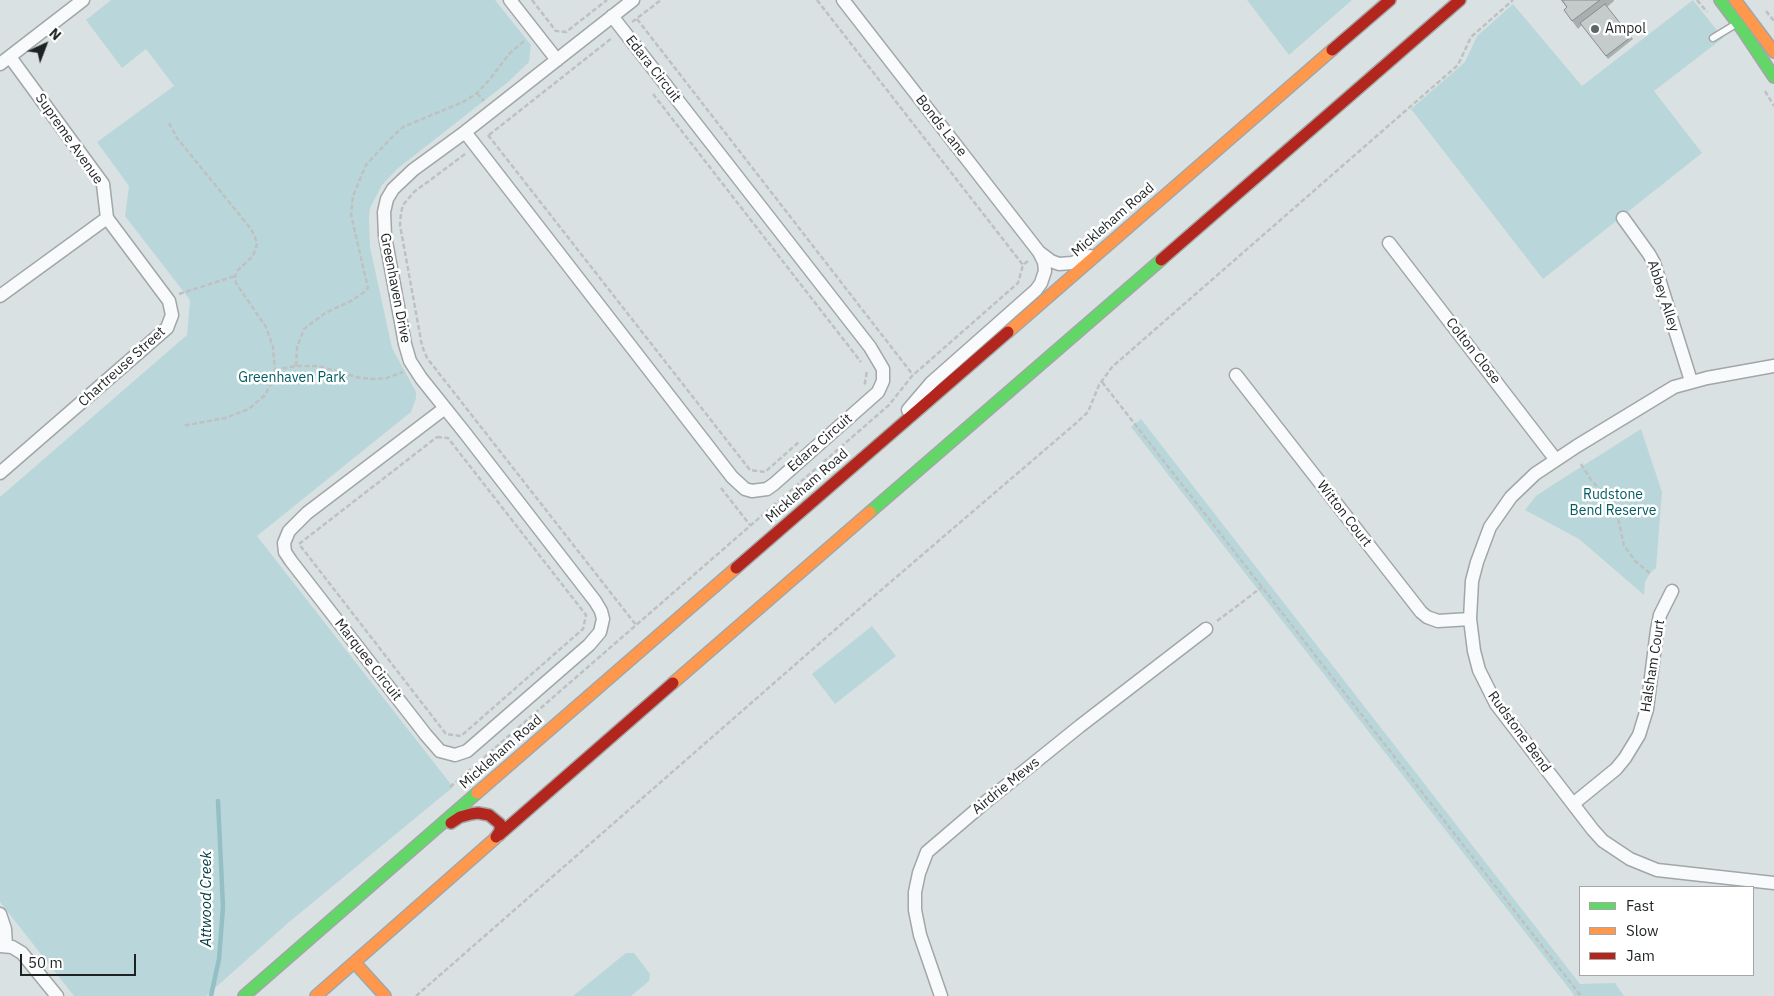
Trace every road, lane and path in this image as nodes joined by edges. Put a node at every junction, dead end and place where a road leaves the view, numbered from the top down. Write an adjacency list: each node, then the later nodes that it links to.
1 (83, 0): 21 (street)
2 (510, 0): 22 (street)
3 (532, 0): 4 (path)
4 (607, 0)
5 (633, 0): 15 (street, Greenhaven Drive)
6 (660, 0): 16 (path)
7 (817, 0): 36 (path)
8 (843, 0): 35 (street, Bonds Lane)
9 (1390, 0): 34 (main road, Mickleham Road)
10 (1460, 0): 66 (main road)
11 (1513, 0): 47 (path)
12 (1720, 0): 17 (main road)
13 (1735, 0): 14 (main road)
14 (1747, 15): 17 (lane); 20 (main road)
15 (612, 16): 18 (street, Edara Circuit); 22 (street, Greenhaven Drive)
16 (637, 19): 18 (path); 44 (path)
17 (1737, 23): 19 (lane); 23 (main road)
18 (623, 30): 29 (path); 30 (street, Edara Circuit)
19 (1713, 38)
20 (1774, 52)
21 (5, 60): 31 (street, Supreme Avenue)
22 (557, 60): 28 (street, Greenhaven Drive)
23 (1774, 78)
24 (477, 92): 26 (path)
25 (653, 94): 48 (path)
26 (484, 101)
27 (168, 124): 37 (path)
28 (465, 132): 30 (street, Edara Circuit); 41 (street, Greenhaven Drive)
29 (488, 135): 30 (path); 53 (path)
30 (475, 145): 40 (path)
31 (107, 218): 38 (street); 39 (street)
32 (1623, 218): 46 (street, Abbey Alley)
33 (1389, 243): 54 (street, Colton Close)
34 (1104, 248): 35 (street); 51 (main road, Mickleham Road)
35 (1039, 252): 36 (path); 51 (street)
36 (1023, 265): 44 (path)
37 (235, 276): 39 (path); 43 (path)
38 (0, 296)
39 (169, 302): 56 (street, Chartreuse Street)
40 (427, 358): 41 (path); 62 (path)
41 (413, 366): 43 (path); 49 (street, Greenhaven Drive)
42 (1774, 366): 46 (street, Rudstone Bend)
43 (276, 370): 50 (path)
44 (913, 375): 62 (path)
45 (1236, 375): 61 (street, Witton Court)
46 (1691, 381): 54 (street, Rudstone Bend)
47 (1102, 382): 58 (path); 76 (path)
48 (858, 389)
49 (445, 408): 60 (street, Greenhaven Drive); 60 (street, Marquee Circuit)
50 (182, 426)
51 (888, 435): 67 (main road, Mickleham Road)
52 (437, 437): 52 (path)
53 (800, 440)
54 (1556, 460): 61 (street, Rudstone Bend)
55 (1581, 464): 57 (path)
56 (0, 473)
57 (1651, 574)
58 (1262, 587): 63 (path); 78 (path)
59 (1672, 591): 65 (street, Halsham Court)
60 (595, 601)
61 (1470, 619): 65 (street, Rudstone Bend)
62 (636, 625): 64 (path)
63 (1206, 629): 77 (street, Airdrie Mews)
64 (450, 787)
65 (1573, 804): 68 (street, Rudstone Bend)
66 (496, 837): 67 (main road); 71 (main road)
67 (405, 856): 73 (main road, Mickleham Road)
68 (1774, 882)
69 (0, 914): 70 (street)
70 (3, 945): 72 (street)
71 (355, 963): 74 (main road); 75 (main road)
72 (57, 996)
73 (244, 996)
74 (316, 996)
75 (385, 996)
76 (416, 996)
77 (941, 996)
78 (1581, 996)

